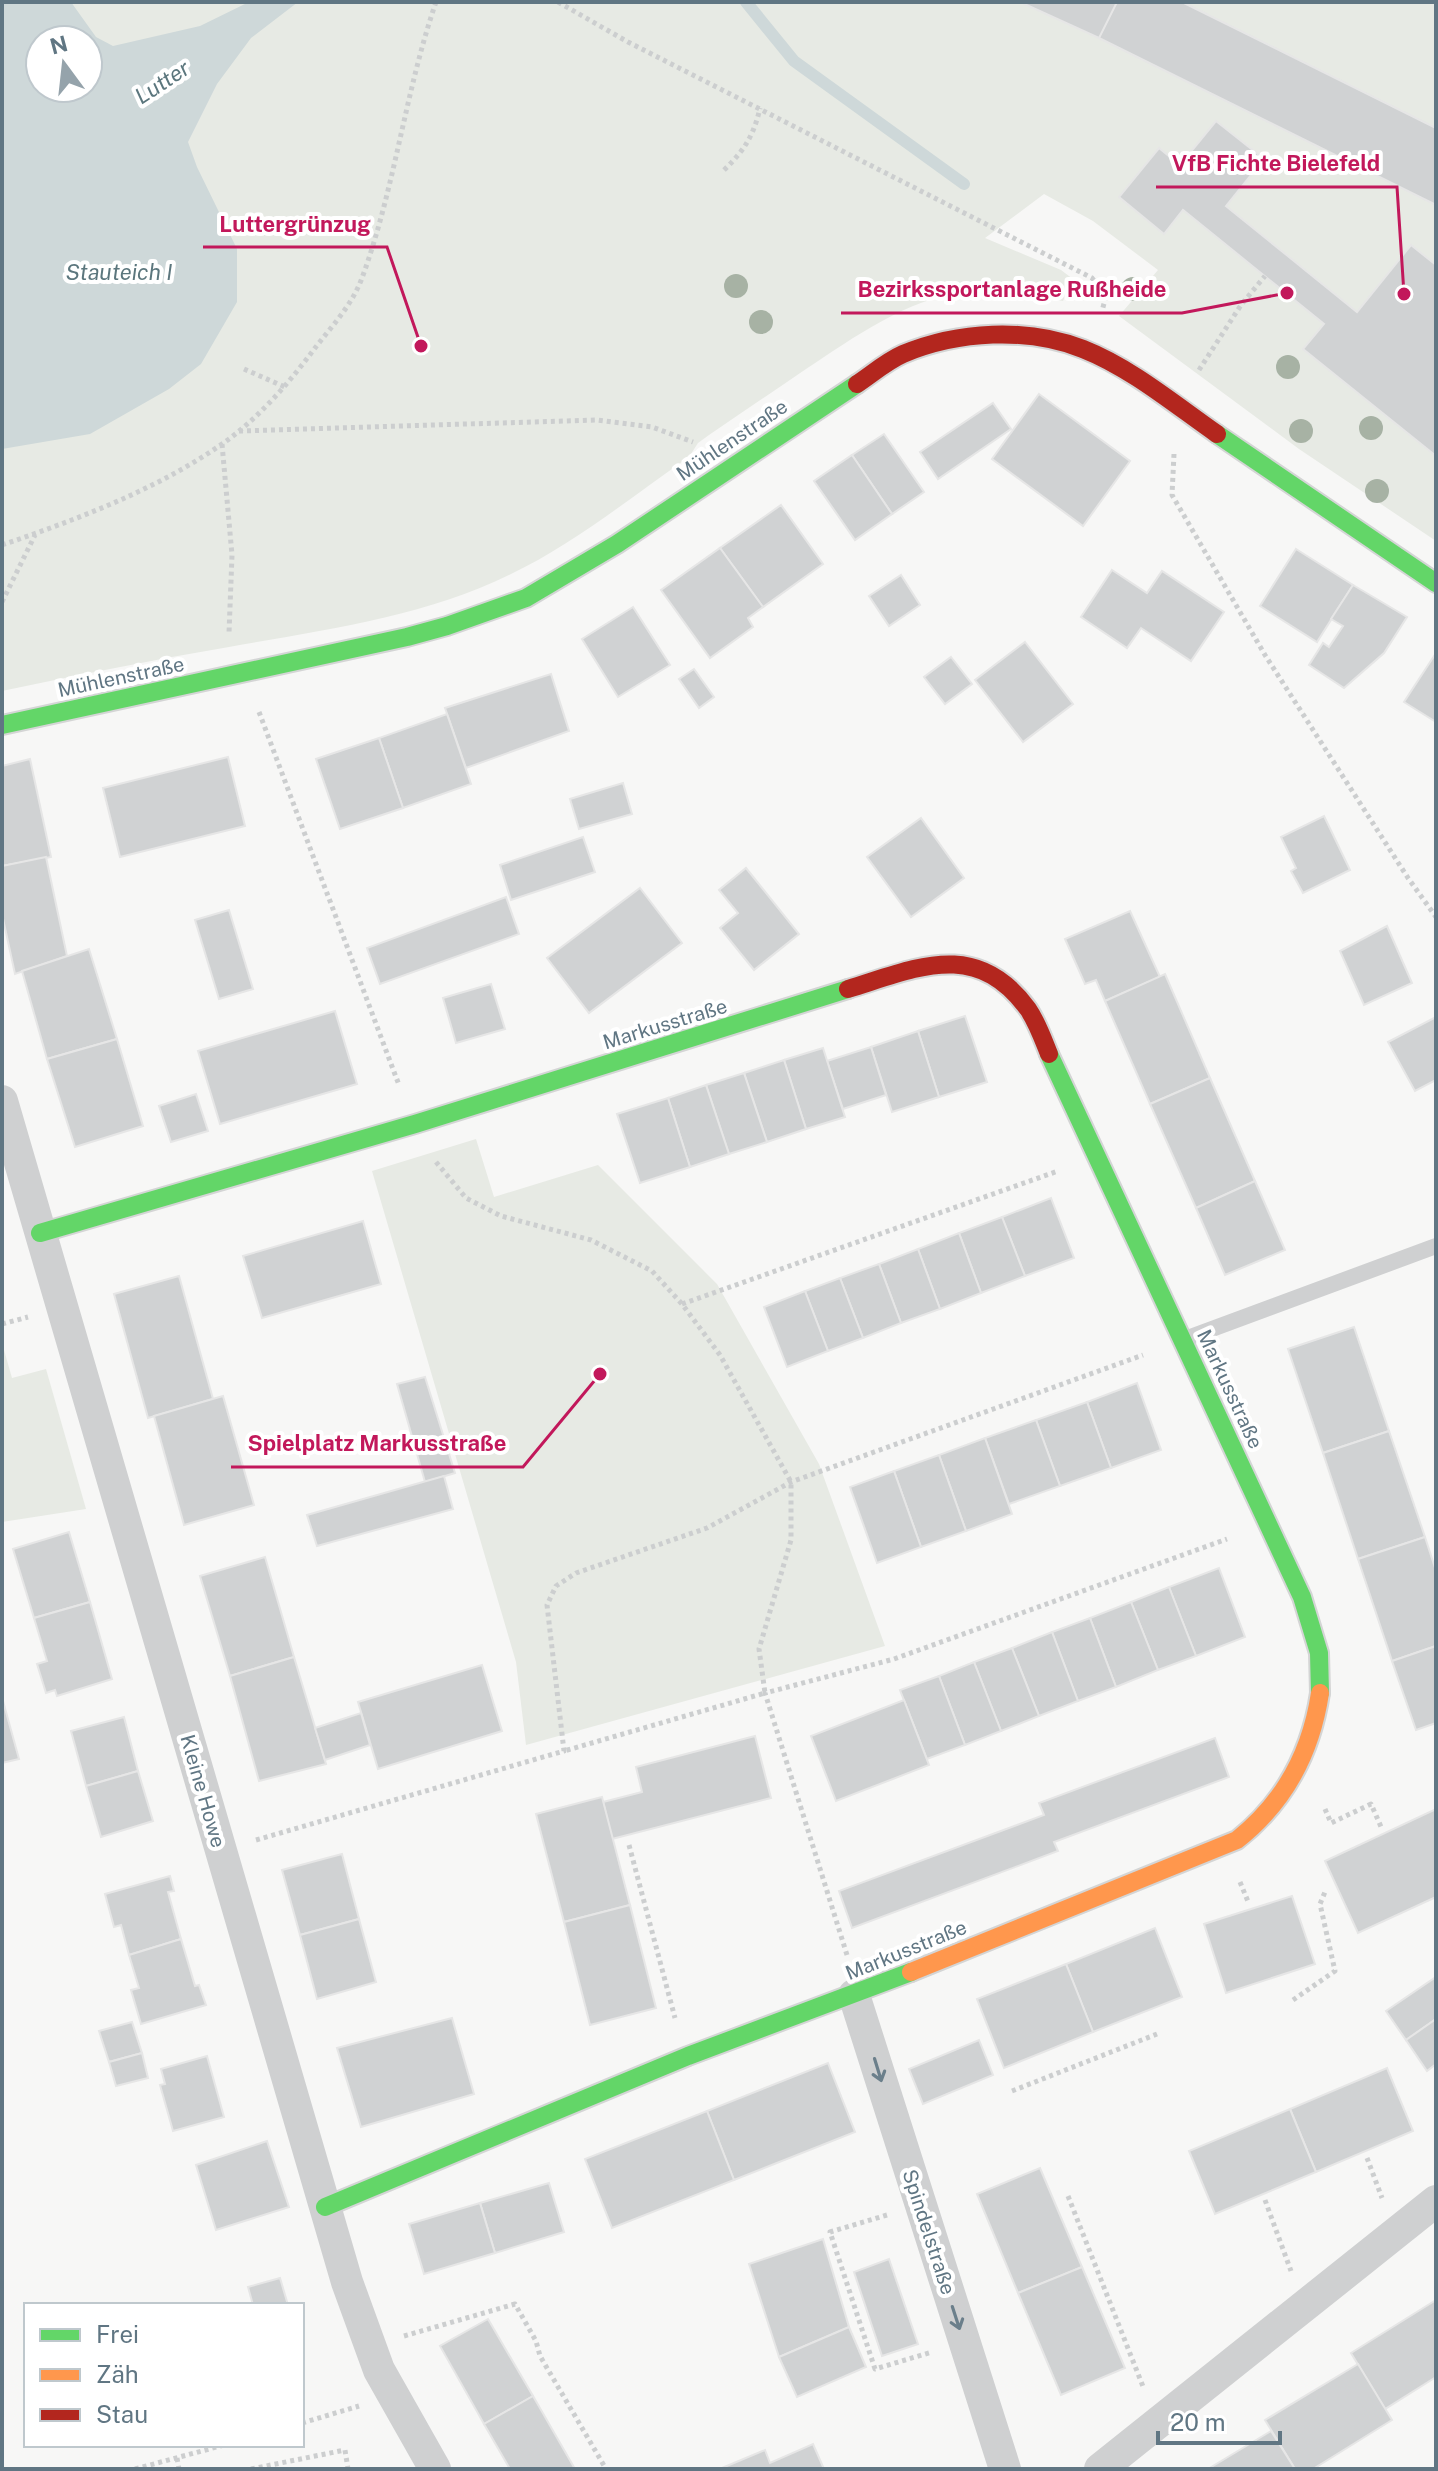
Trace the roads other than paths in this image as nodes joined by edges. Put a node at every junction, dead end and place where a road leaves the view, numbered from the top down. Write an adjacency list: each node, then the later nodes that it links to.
1 (1436, 583): 2 (street, Mühlenstraße)
2 (2, 725)
3 (2, 1101): 4 (street, Kleine Howe)
4 (40, 1233): 6 (street, Markusstraße); 9 (street, Kleine Howe)
5 (1436, 1246): 6 (lane)
6 (1183, 1340): 7 (street, Markusstraße)
7 (854, 1995): 9 (street, Markusstraße); 11 (street, Spindelstraße, one-way to 11)
8 (1436, 2201): 12 (street)
9 (325, 2207): 10 (street, Kleine Howe)
10 (435, 2469)
11 (1005, 2469)
12 (1100, 2469)

